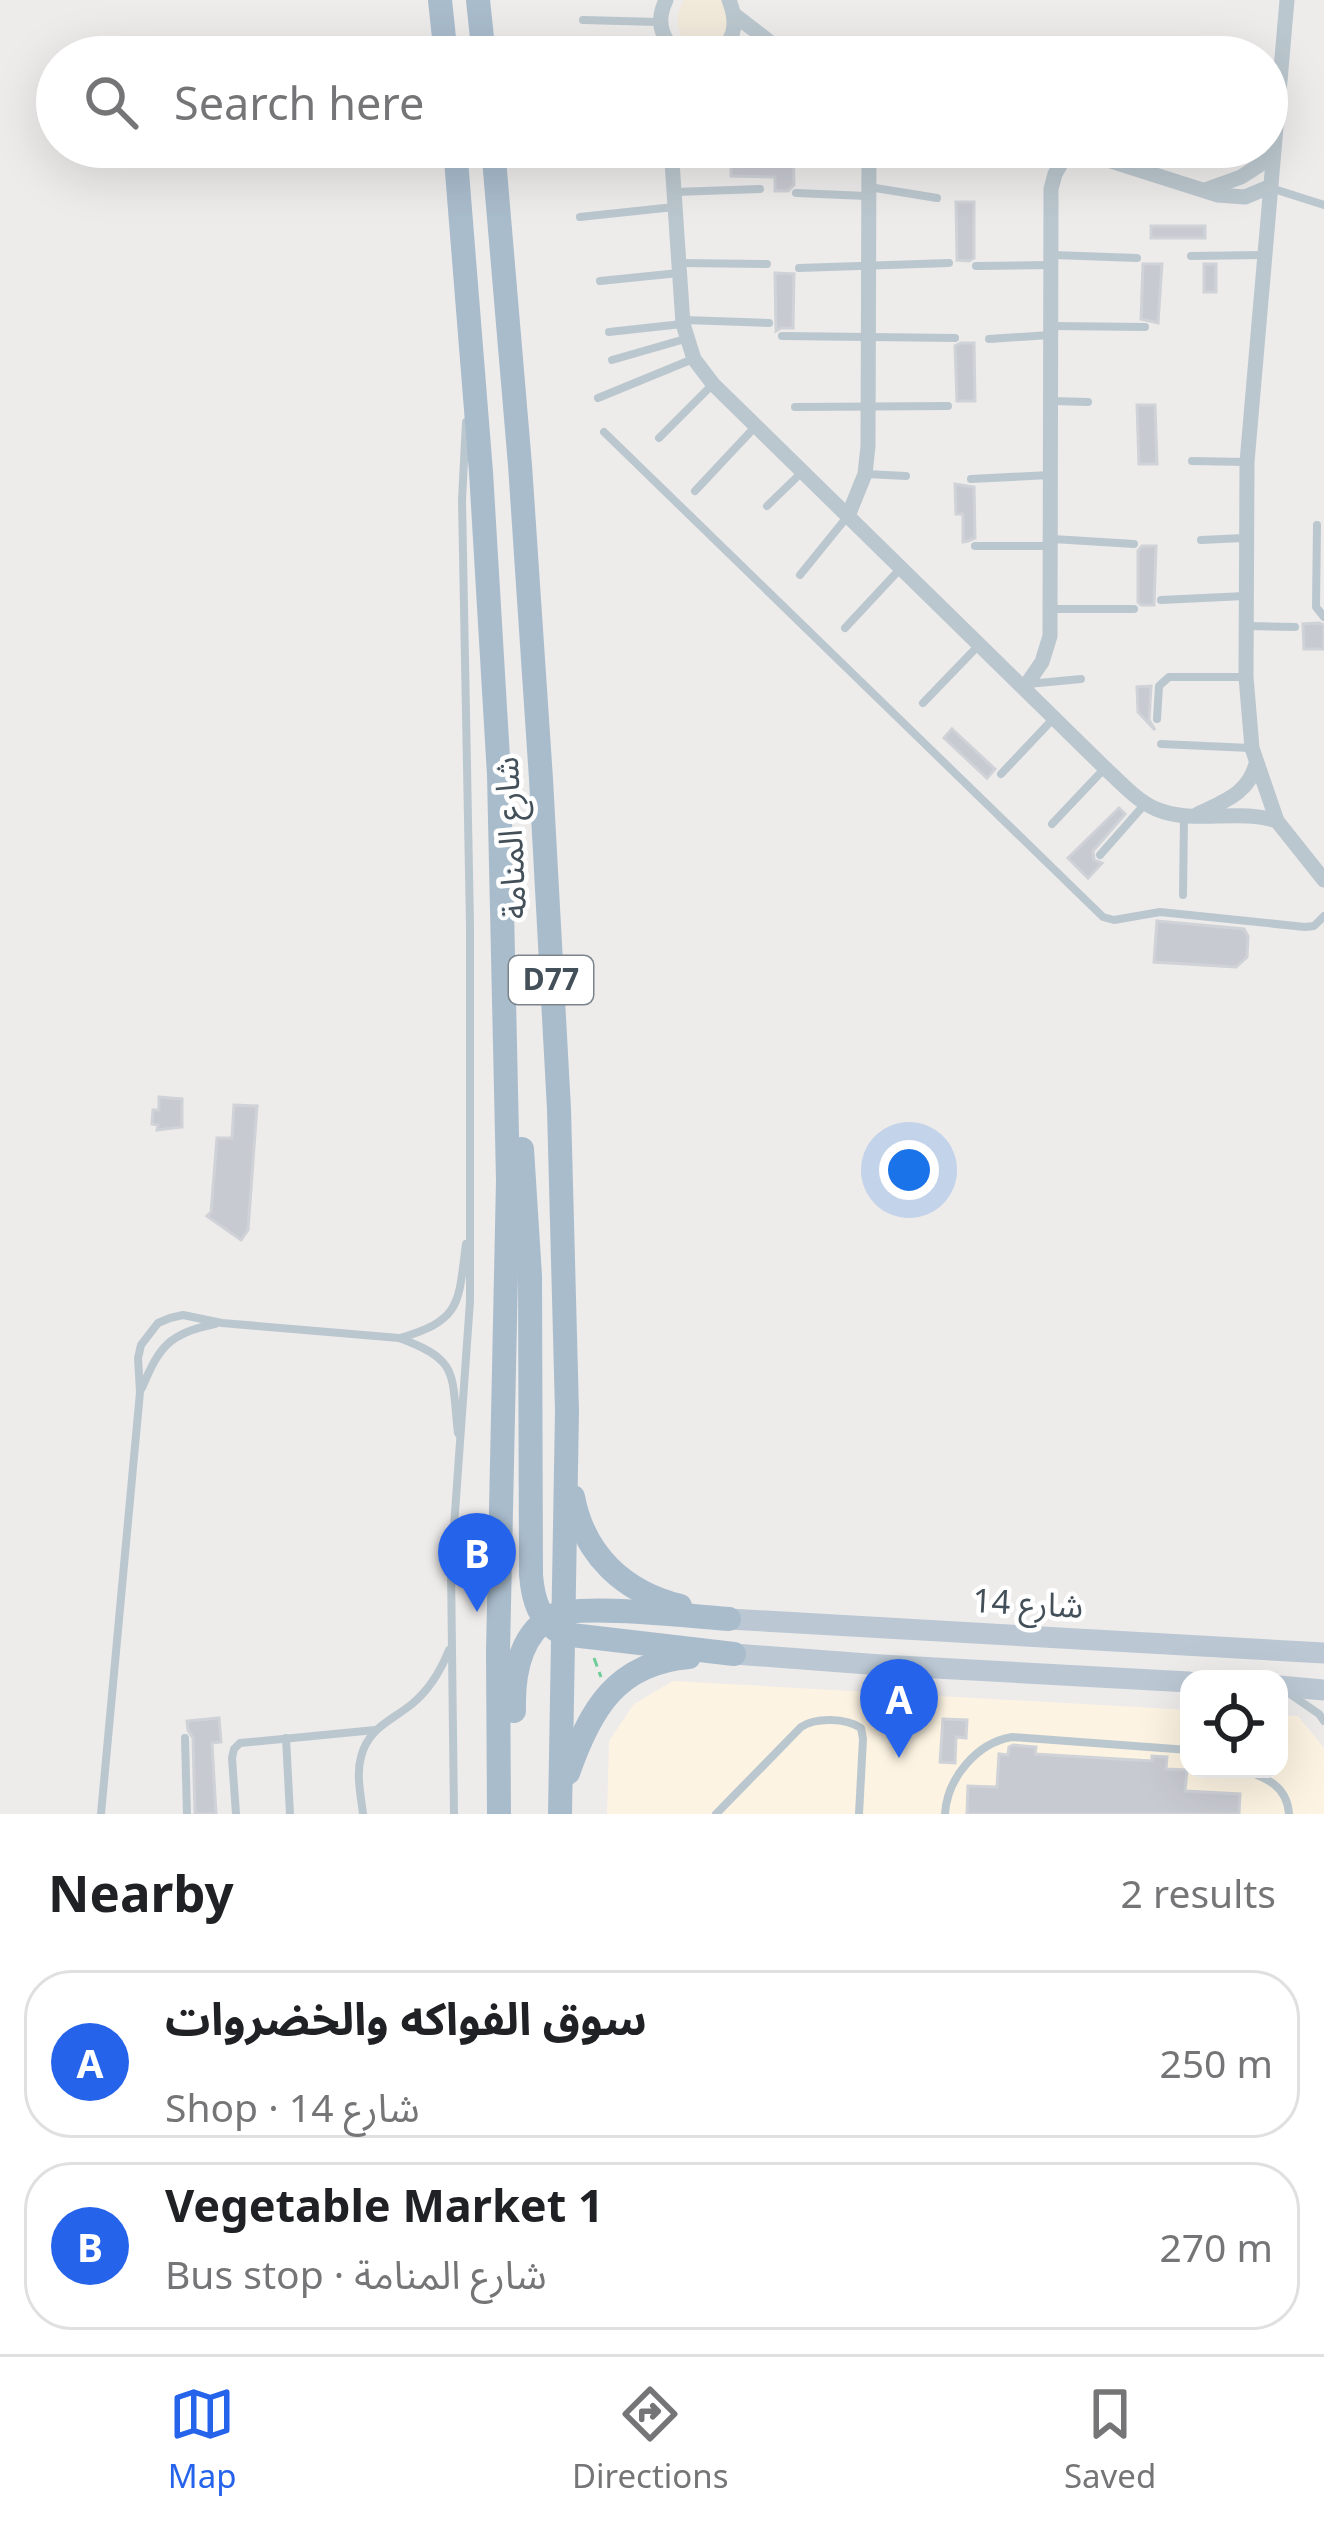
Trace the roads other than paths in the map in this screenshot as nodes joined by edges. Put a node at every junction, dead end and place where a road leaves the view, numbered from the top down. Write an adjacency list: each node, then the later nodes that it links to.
1 (440, 0): 8 (main road)
2 (478, 0): 9 (main road)
3 (666, 0): 7 (street)
4 (1287, 0): 13 (street)
5 (732, 8): 11 (street); 12 (street)
6 (583, 20): 7 (lane)
7 (660, 22): 10 (street)
8 (444, 36)
9 (482, 36)
10 (663, 36)
11 (729, 36)
12 (766, 36)
13 (1284, 36)
14 (457, 168): 53 (main road, شارع المنامة / D77)
15 (495, 168): 114 (main road, شارع المنامة / D77)
16 (673, 168): 28 (street)
17 (869, 168): 25 (street)
18 (1058, 168): 34 (street)
19 (1135, 168): 24 (street)
20 (1255, 168): 24 (street)
21 (1271, 168): 22 (street)
22 (1270, 187): 24 (street); 29 (lane); 31 (street)
23 (760, 189): 28 (lane)
24 (1205, 190)
25 (869, 191): 26 (lane); 27 (lane); 37 (street)
26 (796, 193)
27 (938, 198)
28 (675, 200): 30 (lane); 39 (street)
29 (1324, 205)
30 (580, 217)
31 (1264, 255): 32 (lane); 65 (street)
32 (1191, 256)
33 (1137, 258): 34 (lane)
34 (1051, 260): 38 (lane); 45 (street)
35 (949, 263): 37 (lane)
36 (767, 264): 39 (lane)
37 (869, 265): 40 (lane); 48 (street)
38 (976, 266)
39 (680, 268): 41 (lane); 43 (street)
40 (799, 268)
41 (600, 281)
42 (769, 322): 43 (lane)
43 (684, 327): 46 (lane); 51 (street); 52 (lane)
44 (1145, 327): 45 (lane)
45 (1051, 330): 50 (lane); 56 (street)
46 (610, 332)
47 (782, 336): 48 (lane)
48 (868, 337): 49 (lane); 58 (street)
49 (955, 338)
50 (988, 339)
51 (694, 359): 54 (street); 55 (lane)
52 (612, 360)
53 (474, 380): 109 (main road, شارع المنامة / D77); 110 (lane)
54 (713, 384): 61 (street); 63 (lane)
55 (598, 398)
56 (1051, 401): 57 (lane); 68 (street)
57 (1088, 401)
58 (868, 406): 59 (lane); 60 (lane); 67 (street)
59 (948, 406)
60 (795, 407)
61 (756, 426): 66 (street); 71 (lane)
62 (604, 432): 108 (lane)
63 (658, 438)
64 (1192, 461): 65 (lane)
65 (1247, 462): 75 (street)
66 (802, 472): 72 (lane); 73 (street)
67 (865, 474): 69 (lane); 73 (street)
68 (1051, 475): 70 (lane); 77 (street)
69 (906, 476)
70 (970, 479)
71 (695, 490)
72 (767, 506)
73 (848, 516): 80 (street); 81 (lane)
74 (1320, 530): 86 (lane)
75 (1246, 537): 76 (lane); 82 (street)
76 (1201, 540)
77 (1051, 542): 78 (lane); 79 (lane); 84 (street)
78 (1134, 544)
79 (975, 546)
80 (901, 568): 89 (lane); 90 (street)
81 (800, 574)
82 (1245, 596): 83 (lane); 87 (street)
83 (1161, 599)
84 (1051, 609): 85 (lane); 93 (street)
85 (1134, 609)
86 (1324, 616)
87 (1245, 626): 88 (lane); 91 (street)
88 (1295, 627)
89 (845, 628)
90 (979, 645): 93 (street); 94 (lane)
91 (1246, 677): 96 (lane); 98 (street)
92 (1081, 680): 93 (lane)
93 (1025, 686): 95 (street)
94 (923, 703)
95 (1054, 718): 99 (street); 100 (lane)
96 (1157, 719)
97 (1161, 744): 98 (lane)
98 (1254, 756): 102 (street); 103 (street)
99 (1105, 768): 101 (street); 104 (lane)
100 (1001, 774)
101 (1145, 804): 102 (street); 105 (lane)
102 (1190, 816): 103 (street); 107 (lane)
103 (1277, 821): 106 (street)
104 (1052, 824)
105 (1100, 855)
106 (1324, 880)
107 (1184, 895)
108 (1324, 916)
109 (505, 1030): 117 (main road); 138 (main road, شارع المنامة / D77)
110 (470, 1228): 112 (lane); 115 (lane)
111 (222, 1322): 112 (lane); 113 (lane); 113 (lane)
112 (399, 1338): 115 (lane)
113 (140, 1392): 132 (lane)
114 (567, 1411): 116 (main road); 117 (main road, شارع المنامة / D77)
115 (460, 1446): 118 (lane)
116 (729, 1618): 117 (main road); 119 (main road, شارع 14)
117 (557, 1622): 120 (main road); 131 (main road, شارع المنامة / D77); 139 (main road)
118 (452, 1642): 126 (lane); 137 (lane)
119 (1324, 1653)
120 (734, 1654): 121 (main road); 131 (main road)
121 (1180, 1682)
122 (1288, 1688): 123 (main road)
123 (1324, 1690)
124 (1288, 1693): 125 (lane)
125 (1324, 1721)
126 (375, 1730): 128 (lane); 136 (lane)
127 (185, 1738): 133 (lane)
128 (286, 1738): 134 (lane); 135 (lane)
129 (1180, 1749): 142 (lane)
130 (1265, 1778): 143 (lane)
131 (560, 1806)
132 (100, 1814)
133 (187, 1814)
134 (236, 1814)
135 (290, 1814)
136 (363, 1814)
137 (454, 1814)
138 (499, 1814)
139 (515, 1814)
140 (717, 1814): 141 (lane)
141 (859, 1814)
142 (945, 1814)
143 (1289, 1814)

